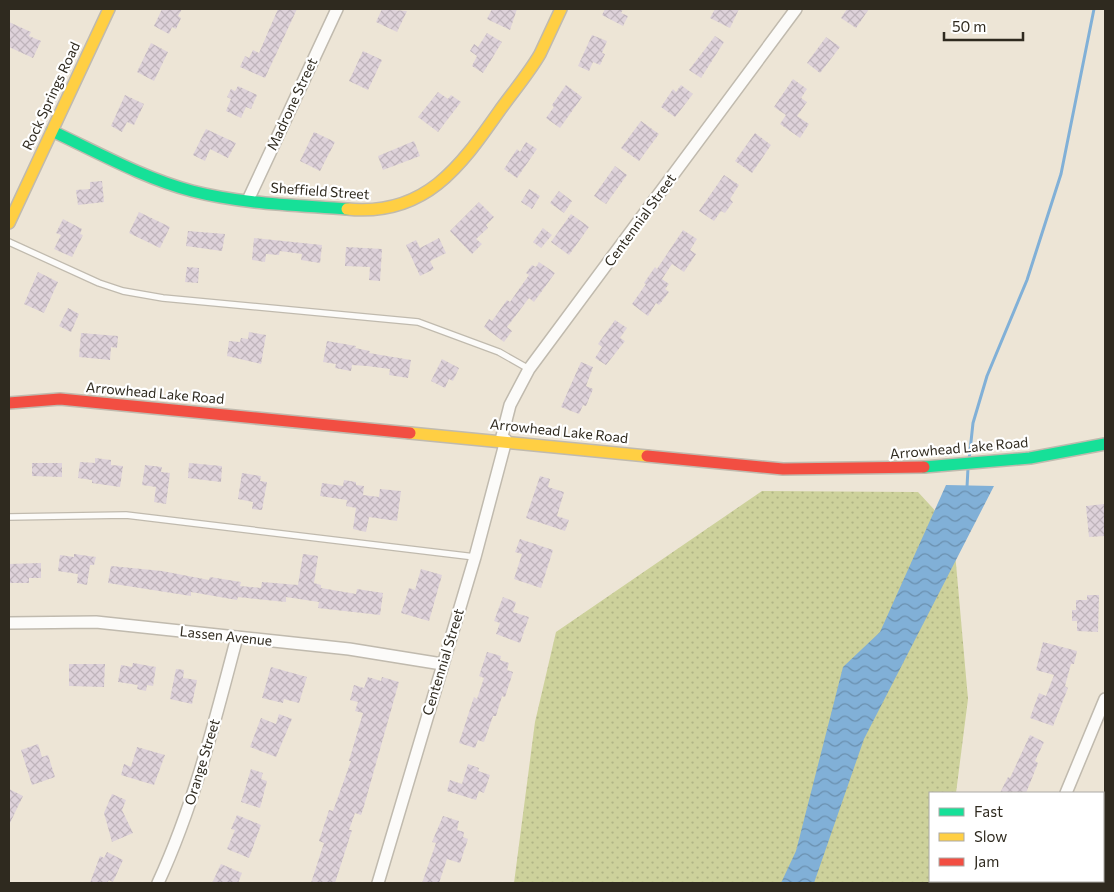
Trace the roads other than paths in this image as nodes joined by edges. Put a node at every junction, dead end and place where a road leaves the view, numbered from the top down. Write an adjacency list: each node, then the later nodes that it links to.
1 (109, 9): 5 (main road, Rock Springs Road)
2 (337, 9): 6 (street, Madrone Street)
3 (561, 9): 6 (main road, Sheffield Street)
4 (796, 9): 9 (street, Centennial Street)
5 (52, 131): 6 (main road, Sheffield Street); 7 (main road, Rock Springs Road)
6 (248, 200)
7 (9, 223)
8 (9, 242): 9 (lane)
9 (530, 369): 11 (street, Centennial Street)
10 (9, 403): 11 (main road, Arrowhead Lake Road)
11 (503, 440): 12 (main road, Arrowhead Lake Road); 14 (street, Centennial Street)
12 (1105, 444)
13 (9, 517): 14 (lane)
14 (475, 557): 17 (street, Centennial Street)
15 (9, 623): 16 (street, Lassen Avenue)
16 (237, 637): 17 (street, Lassen Avenue); 20 (street, Orange Street)
17 (442, 664): 21 (street, Centennial Street)
18 (1105, 699): 19 (street)
19 (1066, 792)
20 (158, 883)
21 (378, 883)

